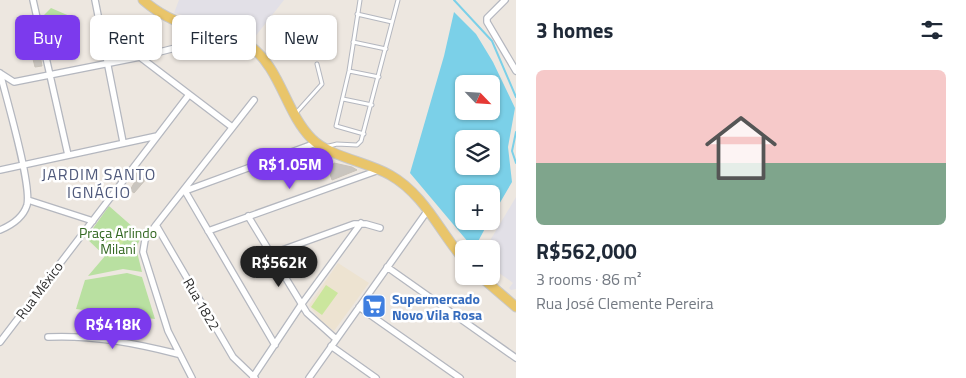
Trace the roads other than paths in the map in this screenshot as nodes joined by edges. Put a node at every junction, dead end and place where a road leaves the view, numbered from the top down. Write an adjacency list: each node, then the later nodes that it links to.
1 (33, 0): 20 (street)
2 (96, 0): 15 (street)
3 (143, 0): 8 (main road)
4 (360, 0): 7 (lane)
5 (398, 0): 9 (lane)
6 (505, 0): 18 (street)
7 (357, 14): 9 (lane); 10 (lane)
8 (172, 20)
9 (392, 22): 11 (lane)
10 (353, 42): 11 (lane); 17 (lane)
11 (386, 49): 21 (lane)
12 (256, 52): 28 (main road)
13 (126, 60): 15 (street)
14 (144, 60): 24 (street)
15 (107, 64): 20 (street); 32 (street)
16 (317, 64): 28 (lane)
17 (349, 71): 21 (lane); 25 (lane)
18 (516, 71)
19 (0, 73): 22 (street); 23 (street)
20 (50, 75): 22 (street); 34 (street)
21 (379, 77): 27 (lane)
22 (14, 82): 23 (street)
23 (6, 96): 35 (street)
24 (188, 96): 29 (street); 31 (street, Rua México)
25 (344, 99): 27 (lane); 30 (lane)
26 (254, 100): 29 (street)
27 (372, 105): 30 (lane)
28 (294, 116): 33 (main road)
29 (232, 128): 38 (street)
30 (364, 134): 33 (lane)
31 (157, 136): 32 (street); 42 (street, Rua México)
32 (123, 142): 34 (street)
33 (320, 145): 37 (main road); 38 (street)
34 (68, 155): 35 (street)
35 (22, 166): 36 (street); 39 (street)
36 (0, 170)
37 (379, 170): 40 (main road); 41 (street)
38 (185, 191): 44 (street); 47 (street)
39 (28, 200): 42 (street); 46 (street)
40 (428, 210): 48 (main road); 50 (street)
41 (248, 216): 47 (street); 49 (street)
42 (93, 221): 55 (street, Rua México)
43 (361, 223): 45 (street); 49 (street); 52 (street)
44 (156, 225): 61 (street); 63 (street, Rua 1822)
45 (380, 228)
46 (0, 230)
47 (208, 230): 59 (street)
48 (455, 248)
49 (271, 254): 52 (street)
50 (387, 267): 54 (street); 62 (street)
51 (491, 285): 53 (main road)
52 (301, 305): 57 (street); 59 (street)
53 (516, 306)
54 (359, 307): 57 (street); 67 (street)
55 (2, 334): 58 (street, Rua México)
56 (48, 337): 61 (street)
57 (336, 339): 60 (street)
58 (0, 342)
59 (275, 345): 63 (street)
60 (331, 346): 65 (street); 66 (street)
61 (178, 354): 64 (street)
62 (516, 358)
63 (254, 377)
64 (192, 378)
65 (309, 378)
66 (376, 378)
67 (460, 378)

